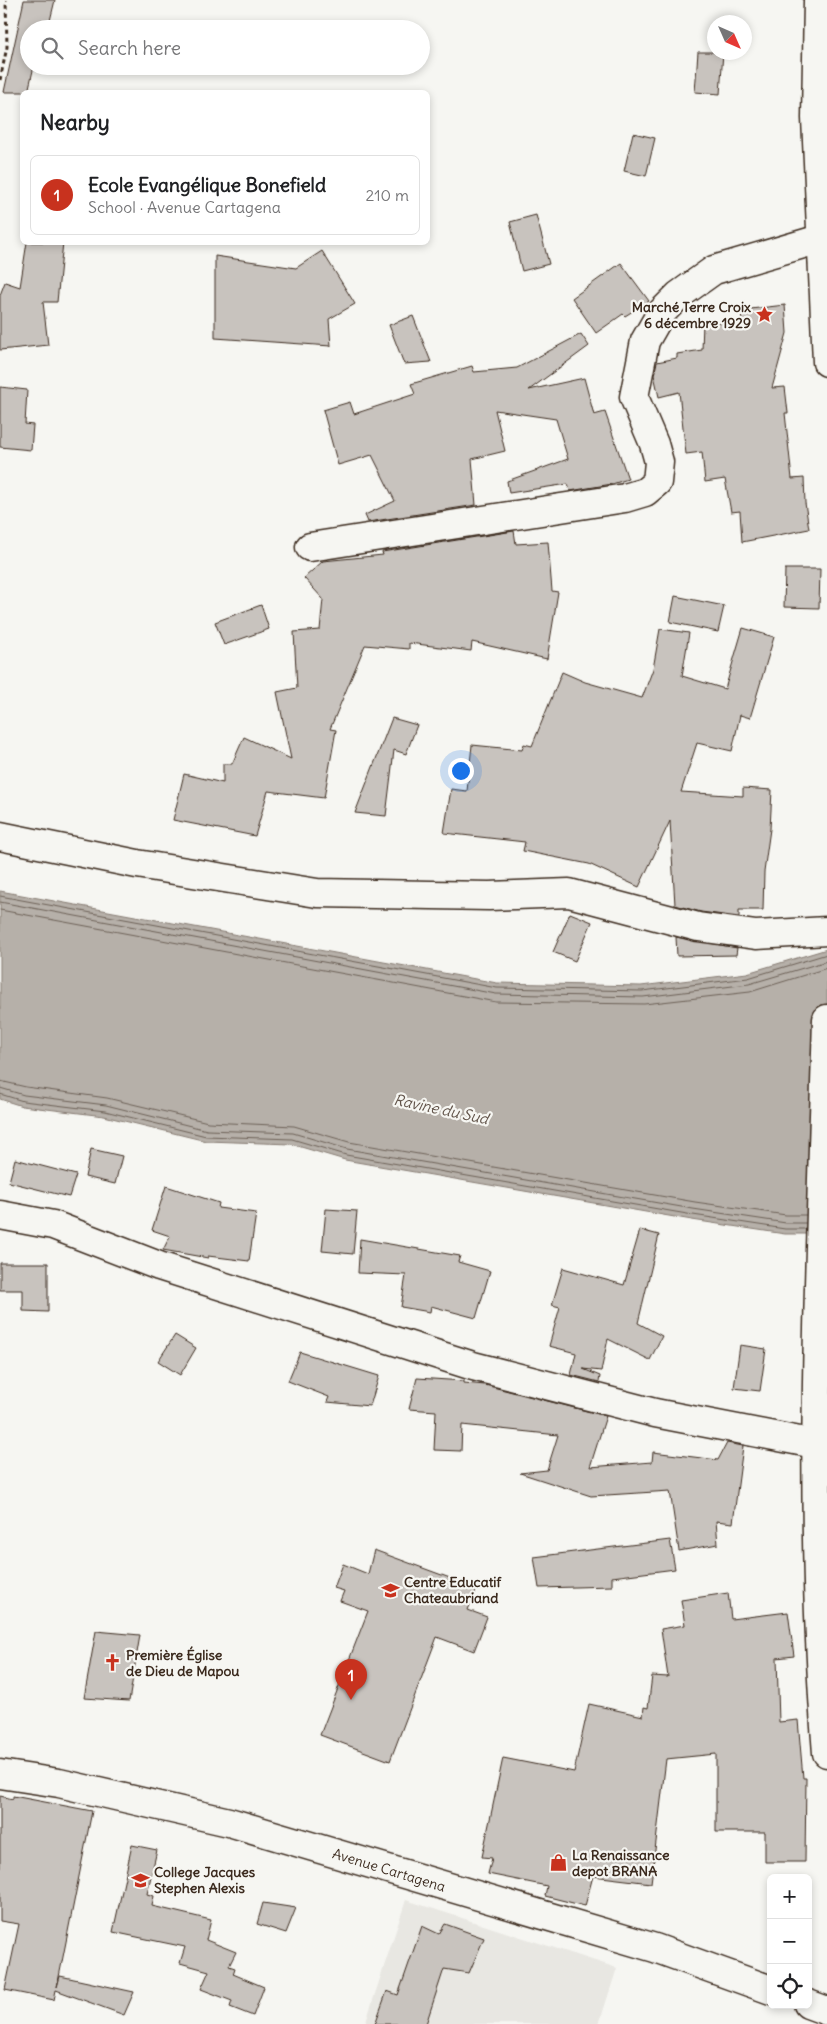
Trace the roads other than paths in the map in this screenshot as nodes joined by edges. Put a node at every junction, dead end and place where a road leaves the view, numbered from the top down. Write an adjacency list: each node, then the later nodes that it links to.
1 (818, 0): 2 (street)
2 (820, 239): 3 (street); 4 (street)
3 (827, 362)
4 (310, 547)
5 (0, 836): 6 (street)
6 (827, 930)
7 (827, 1019): 9 (street)
8 (0, 1215): 9 (street)
9 (815, 1444): 10 (street)
10 (823, 1664): 11 (street)
11 (827, 1752)
12 (0, 1774): 13 (street, Avenue Cartagena)
13 (767, 1989)
14 (812, 2005): 15 (street)
15 (827, 2011)

